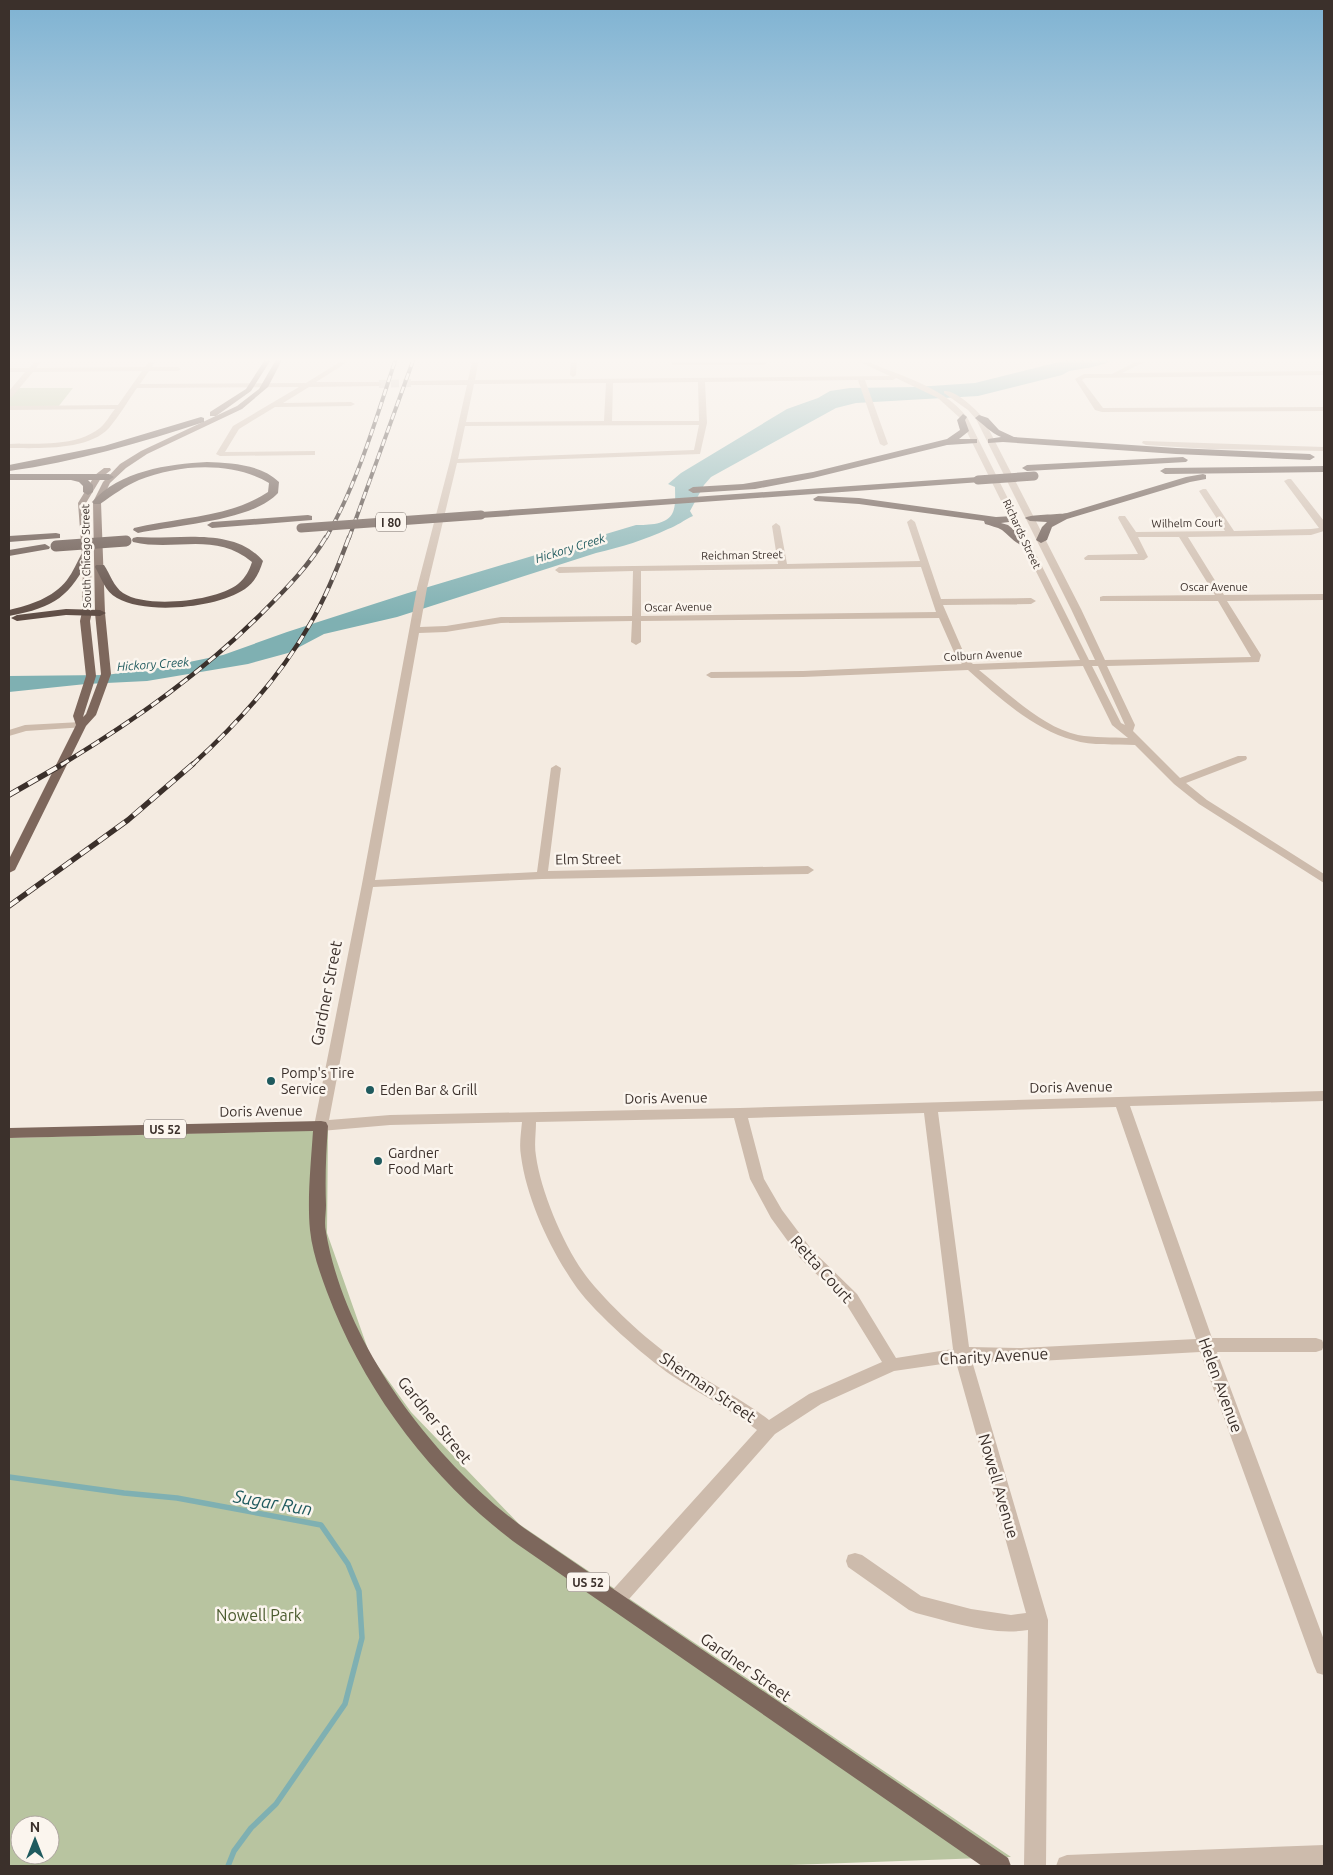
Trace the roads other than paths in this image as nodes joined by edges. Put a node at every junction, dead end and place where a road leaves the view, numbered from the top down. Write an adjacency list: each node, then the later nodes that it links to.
1 (9, 446): 2 (street)
2 (27, 446)
3 (119, 446): 19 (highway)
4 (147, 446): 25 (main road, South Chicago Street)
5 (161, 446): 26 (main road, South Chicago Street)
6 (225, 446): 15 (street)
7 (457, 446): 18 (street, Gardner Street)
8 (698, 446): 18 (street)
9 (933, 446): 28 (highway)
10 (976, 446): 38 (street, Richards Street)
11 (993, 446): 36 (street, Richards Street)
12 (1090, 446): 16 (highway)
13 (1178, 446): 14 (street)
14 (1324, 449)
15 (312, 453)
16 (1310, 457): 17 (highway, I 80); 22 (highway, I 80)
17 (1324, 457)
18 (454, 461): 69 (street, Gardner Street)
19 (9, 468)
20 (1294, 469): 21 (highway, I 80); 22 (highway, I 80, bridge); 34 (highway)
21 (1324, 469)
22 (977, 476): 28 (highway, I 80); 31 (highway, I 80)
23 (9, 477): 24 (highway)
24 (60, 477): 25 (highway); 30 (highway)
25 (98, 477): 26 (highway); 30 (main road, South Chicago Street)
26 (109, 477): 32 (main road, South Chicago Street)
27 (1288, 481): 41 (street, Wilhelm Court)
28 (734, 487): 33 (highway, I 80)
29 (1203, 491): 41 (street)
30 (88, 492): 50 (main road, South Chicago Street)
31 (729, 498): 33 (highway, I 80); 35 (highway)
32 (96, 502): 43 (highway); 54 (main road, South Chicago Street)
33 (481, 510): 43 (highway, I 80); 43 (highway, I 80, bridge)
34 (1069, 516): 36 (highway); 46 (highway)
35 (975, 518): 38 (highway); 48 (highway)
36 (1030, 518): 38 (street); 46 (street, Richards Street)
37 (1122, 518): 44 (street)
38 (1013, 519): 48 (street, Richards Street)
39 (911, 522): 52 (street)
40 (776, 526): 53 (street)
41 (1231, 533): 42 (street, Wilhelm Court)
42 (1182, 534): 44 (street, Wilhelm Court); 59 (street)
43 (131, 535): 47 (highway, I 80, bridge); 54 (highway)
44 (1132, 535): 51 (street, Wilhelm Court)
45 (9, 538): 47 (highway, I 80)
46 (1041, 540): 72 (street, Richards Street)
47 (52, 543): 49 (highway)
48 (1026, 544): 71 (street, Richards Street)
49 (9, 551)
50 (86, 555): 62 (highway); 65 (main road, South Chicago Street)
51 (1088, 558)
52 (925, 564): 53 (street, Reichman Street); 61 (street)
53 (783, 566): 55 (street, Reichman Street)
54 (100, 567): 63 (main road, South Chicago Street)
55 (636, 568): 56 (street, Reichman Street); 67 (street)
56 (559, 570)
57 (1324, 597): 59 (street, Oscar Avenue)
58 (1103, 599): 59 (street, Oscar Avenue)
59 (1221, 599): 72 (street, Colburn Avenue)
60 (1031, 601): 61 (street)
61 (938, 602): 64 (street)
62 (9, 613)
63 (100, 613): 65 (highway); 75 (main road, South Chicago Street)
64 (942, 615): 67 (street, Oscar Avenue); 73 (street)
65 (86, 617): 66 (highway); 68 (highway); 75 (main road, South Chicago Street)
66 (9, 619)
67 (636, 619): 69 (street, Oscar Avenue); 70 (street)
68 (9, 625)
69 (415, 630): 86 (street, Gardner Street)
70 (636, 642)
71 (1087, 664): 72 (street, Colburn Avenue); 73 (street, Colburn Avenue); 76 (street, Richards Street)
72 (1101, 664): 76 (street, Richards Street)
73 (972, 669): 74 (street, Colburn Avenue); 78 (street)
74 (711, 675)
75 (81, 725): 77 (street); 82 (main road, South Chicago Street)
76 (1128, 732): 78 (street, Richards Street)
77 (9, 733)
78 (1136, 742): 81 (street, Richards Street)
79 (1242, 758): 81 (street)
80 (556, 768): 84 (street)
81 (1178, 782): 85 (street, Richards Street)
82 (9, 870)
83 (808, 870): 84 (street, Elm Street)
84 (542, 875): 86 (street, Elm Street)
85 (1324, 879)
86 (368, 884): 92 (street, Gardner Street)
87 (1324, 1096): 88 (street, Doris Avenue)
88 (1121, 1102): 89 (street, Doris Avenue); 94 (street, Helen Avenue)
89 (930, 1107): 90 (street, Doris Avenue); 96 (street, Nowell Avenue)
90 (740, 1113): 91 (street, Doris Avenue); 97 (street, Retta Court)
91 (529, 1116): 92 (street, Doris Avenue); 98 (street, Sherman Street)
92 (321, 1126): 93 (main road, Doris Avenue / US 52); 100 (main road, Gardner Street / US 52)
93 (9, 1133)
94 (1206, 1345): 95 (street, Charity Avenue); 96 (street, Charity Avenue); 102 (street, Helen Avenue)
95 (1316, 1345)
96 (962, 1354): 97 (street, Charity Avenue); 101 (street, Nowell Avenue)
97 (892, 1365): 98 (street, Charity Avenue)
98 (769, 1429): 100 (street, Charity Avenue)
99 (855, 1561): 101 (street)
100 (615, 1601): 104 (main road, Gardner Street / US 52)
101 (1038, 1620): 105 (street, Nowell Avenue)
102 (1324, 1666)
103 (1324, 1856): 106 (street)
104 (1000, 1866)
105 (1035, 1866)
106 (1067, 1866)

